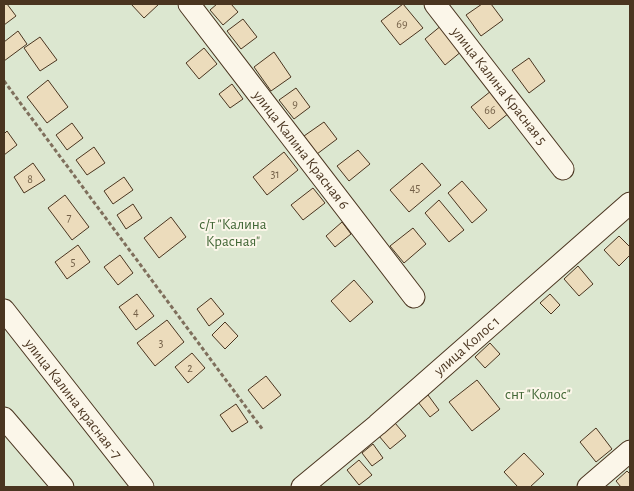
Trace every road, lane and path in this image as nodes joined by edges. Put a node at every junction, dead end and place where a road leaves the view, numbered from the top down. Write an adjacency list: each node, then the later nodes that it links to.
1 (189, 4): 6 (street, улица Калина Красная 6)
2 (435, 4): 4 (street, улица Калина Красная 5)
3 (4, 81): 9 (path)
4 (563, 169)
5 (630, 203): 13 (street, улица Колос 1)
6 (414, 297)
7 (4, 310): 12 (street, улица Калина красная -7)
8 (4, 418): 11 (street)
9 (263, 430)
10 (630, 451): 14 (street)
11 (63, 487)
12 (142, 487)
13 (302, 487)
14 (588, 487)

